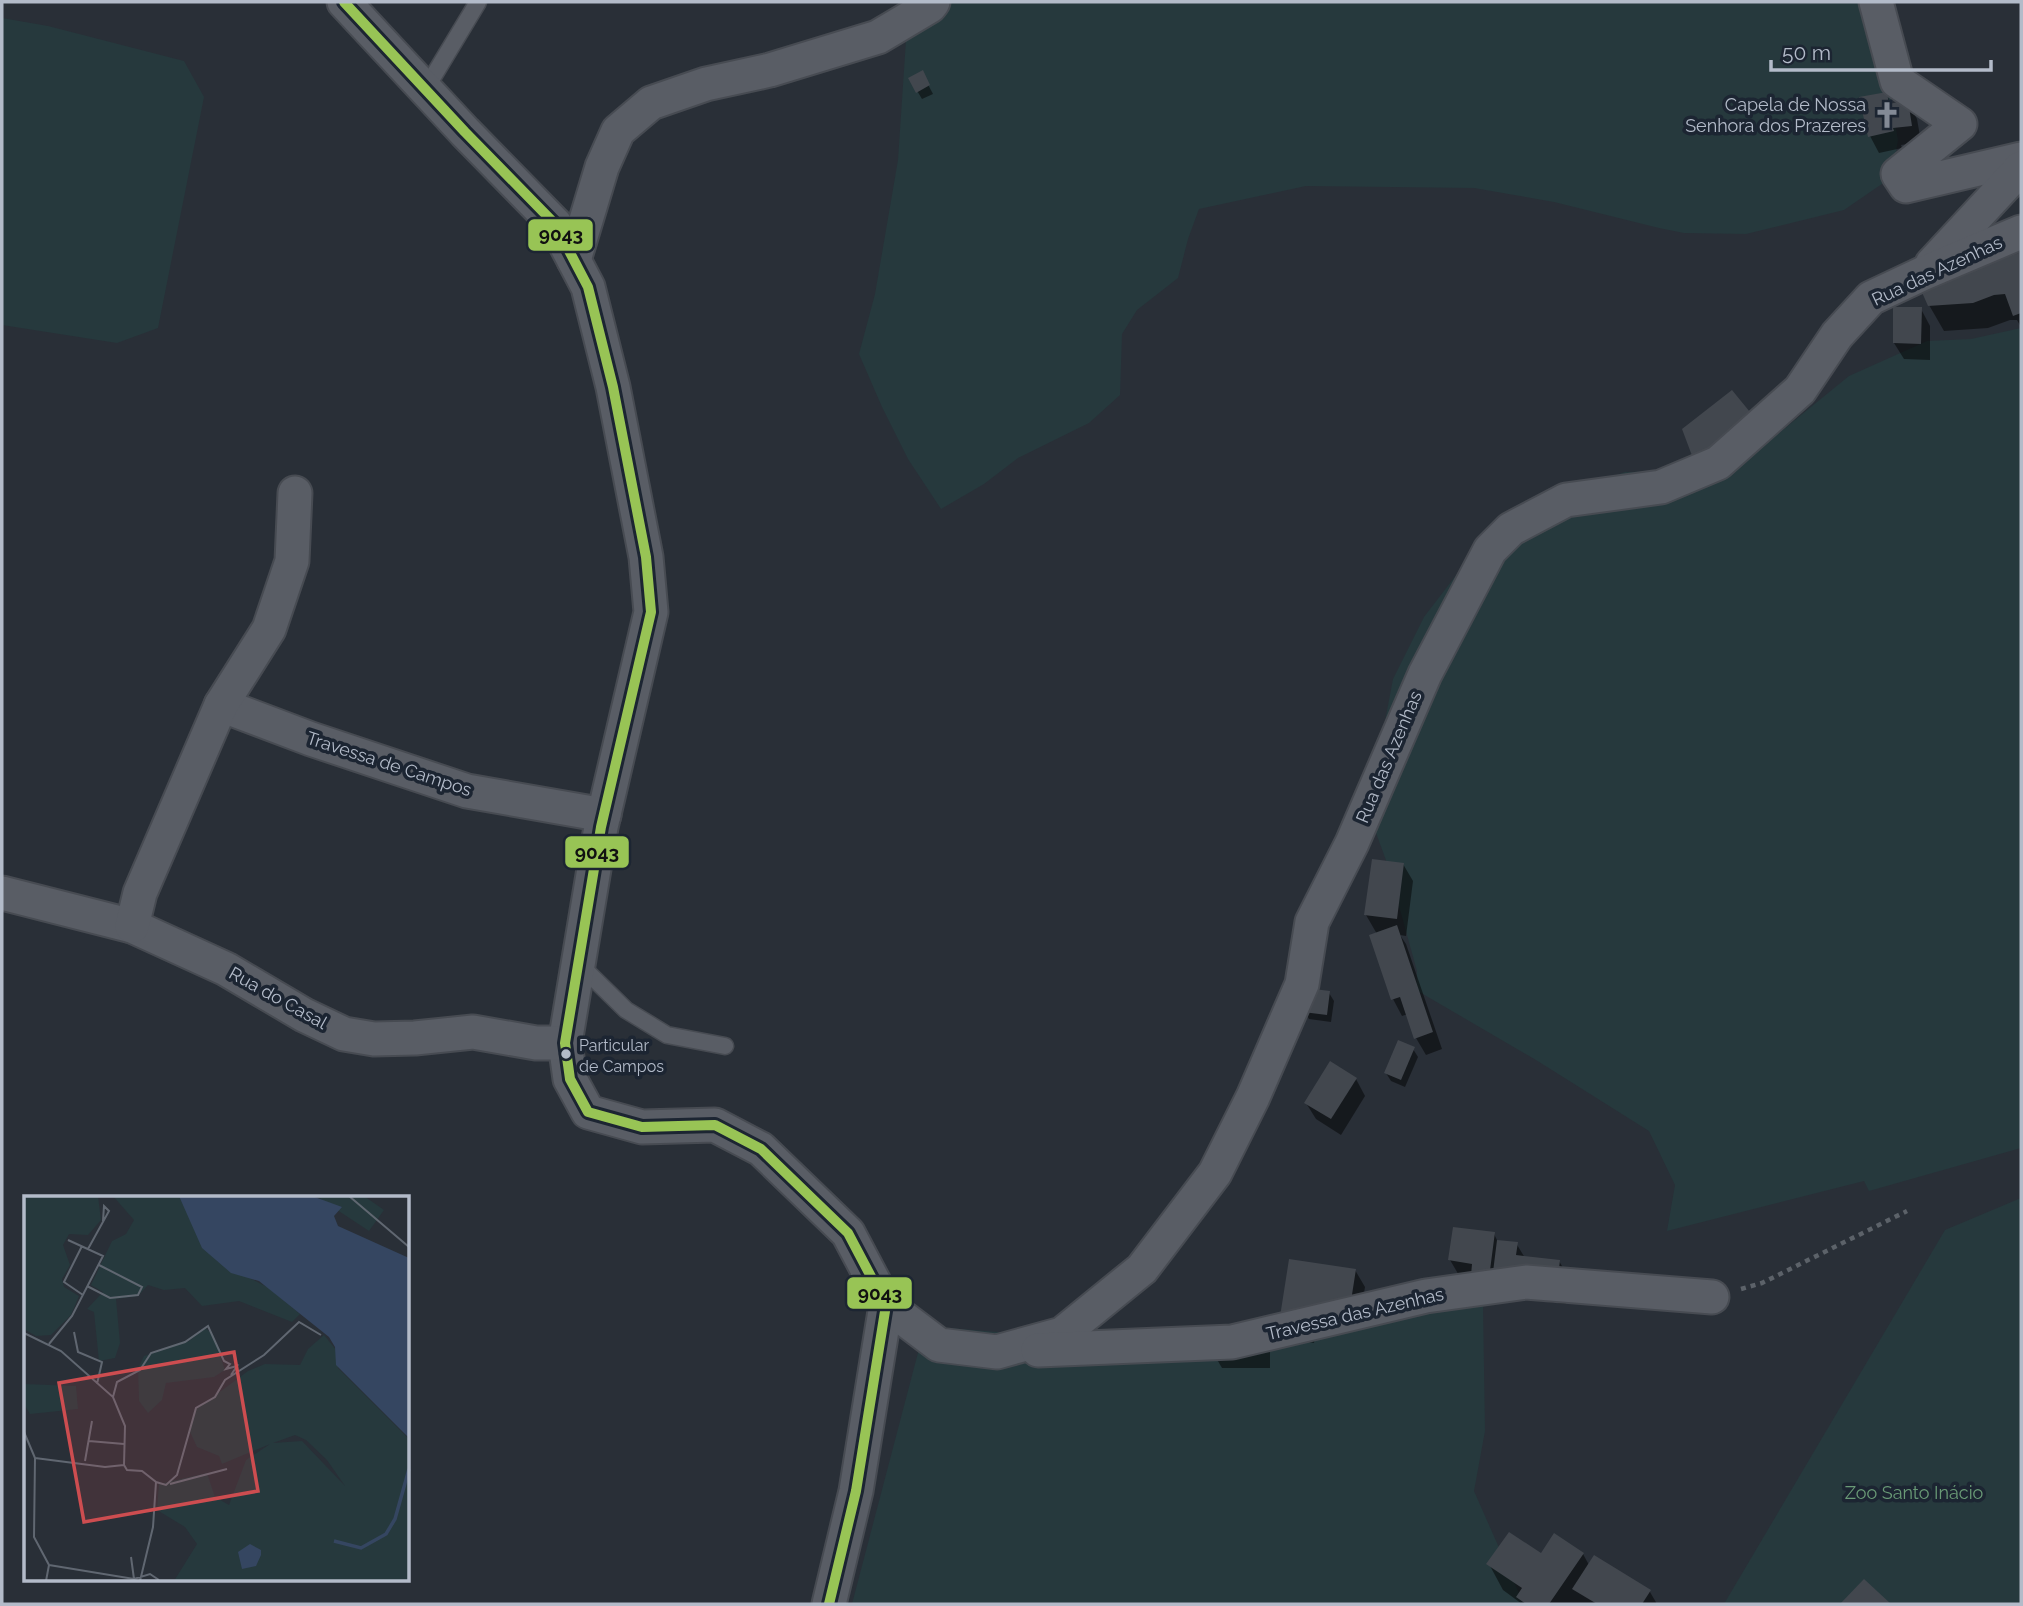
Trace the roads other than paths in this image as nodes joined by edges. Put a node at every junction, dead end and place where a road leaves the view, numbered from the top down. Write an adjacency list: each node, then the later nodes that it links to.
1 (344, 2): 5 (street)
2 (478, 2): 5 (lane)
3 (933, 2): 9 (street)
4 (1876, 2): 6 (street)
5 (425, 90): 9 (street)
6 (2021, 159)
7 (2021, 168): 10 (street)
8 (2021, 232): 10 (street, Rua das Azenhas)
9 (574, 260): 13 (street)
10 (1924, 273): 21 (street, Rua das Azenhas)
11 (295, 493): 12 (street)
12 (220, 705): 13 (street, Travessa de Campos); 15 (street)
13 (604, 815): 16 (street)
14 (2, 894): 15 (street, Rua do Casal)
15 (132, 926): 17 (street, Rua do Casal)
16 (579, 964): 17 (street); 18 (lane)
17 (565, 1043): 20 (street)
18 (725, 1046)
19 (1712, 1297): 21 (street, Travessa das Azenhas)
20 (886, 1305): 21 (street, Rua das Azenhas); 22 (street)
21 (997, 1352)
22 (829, 1604)

